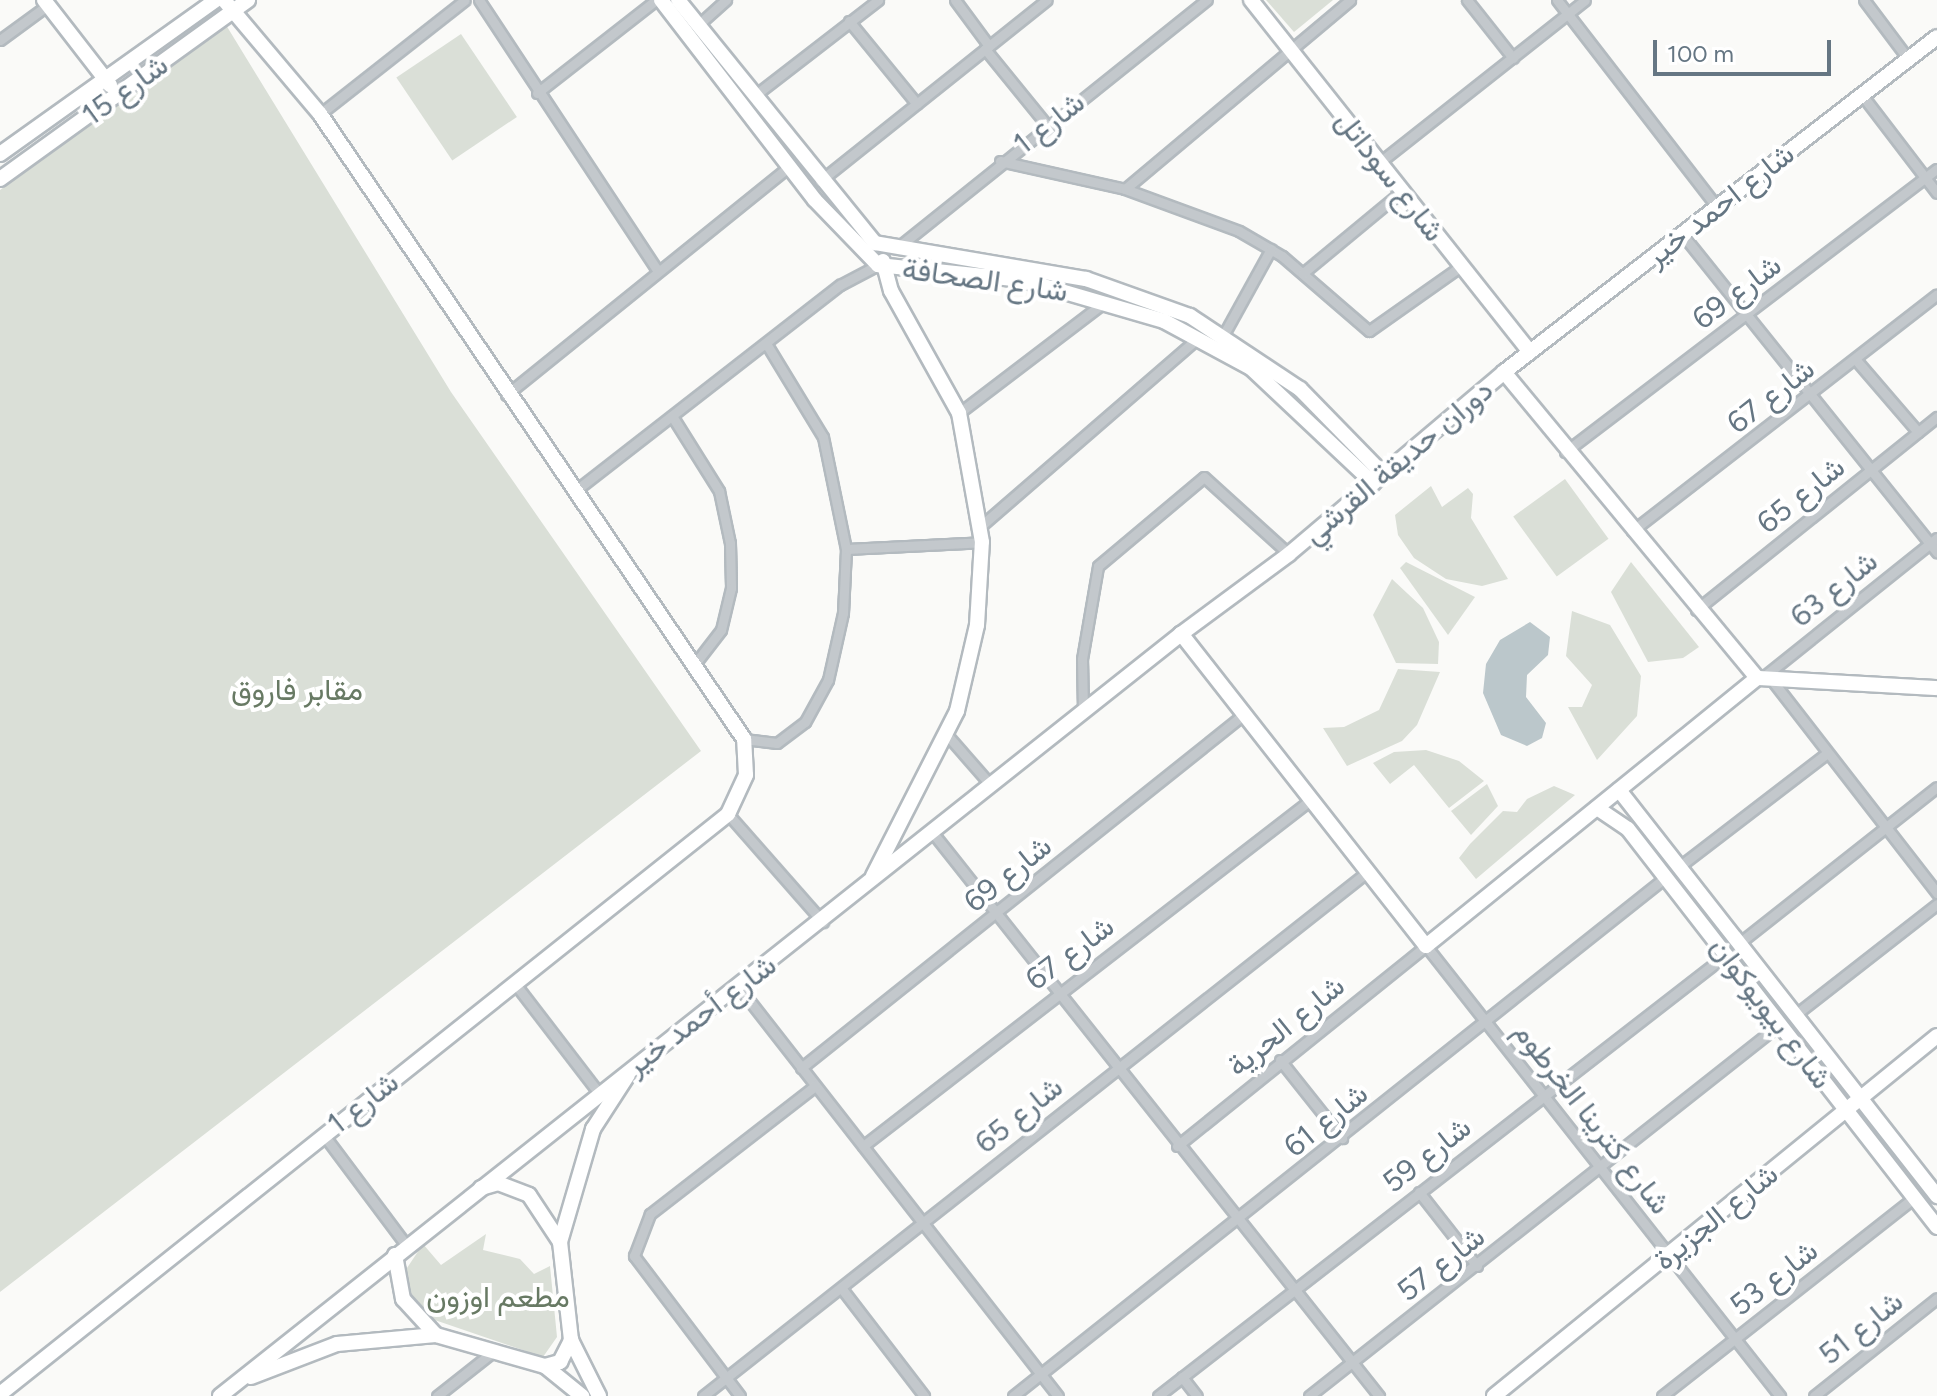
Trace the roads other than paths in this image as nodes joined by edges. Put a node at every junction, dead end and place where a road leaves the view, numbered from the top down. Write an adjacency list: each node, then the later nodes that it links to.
1 (216, 0): 19 (main road, شارع 15)
2 (248, 0): 20 (main road, شارع 15)
3 (465, 0): 38 (street)
4 (479, 0): 33 (street)
5 (658, 0): 33 (street); 43 (main road, شارع الصحافة)
6 (678, 0): 23 (main road, شارع الصحافة)
7 (726, 0): 23 (street)
8 (878, 0): 22 (street)
9 (955, 0): 28 (street)
10 (1047, 0): 28 (street)
11 (1207, 0): 39 (street, شارع 1)
12 (1251, 0): 29 (main road, شارع سوداتل)
13 (1350, 0): 29 (street)
14 (1467, 0): 30 (street)
15 (1557, 0): 21 (street)
16 (1585, 0): 21 (street)
17 (1864, 0): 31 (street)
18 (46, 2): 27 (street); 32 (main road)
19 (198, 5): 32 (main road, شارع 15)
20 (229, 5): 24 (main road); 25 (main road, شارع 15)
21 (1568, 14): 30 (street); 51 (street)
22 (849, 21): 36 (street); 37 (street)
23 (698, 25): 36 (main road, شارع الصحافة)
24 (251, 30): 25 (main road); 38 (main road)
25 (203, 33): 34 (main road, شارع 15)
26 (1937, 37): 31 (main road, شارع احمد خير)
27 (0, 40)
28 (987, 48): 37 (street); 39 (street)
29 (1292, 52): 42 (main road, شارع سوداتل); 48 (street)
30 (1513, 58): 42 (street)
31 (1909, 60): 35 (main road, شارع احمد خير)
32 (105, 79): 34 (main road); 40 (main road, شارع 15)
33 (537, 93): 57 (street)
34 (120, 95): 46 (main road, شارع 15)
35 (1862, 95): 45 (street); 51 (main road, شارع احمد خير)
36 (754, 96): 47 (main road, شارع الصحافة)
37 (917, 104): 47 (street)
38 (320, 114): 68 (main road)
39 (1046, 124): 41 (street, شارع 1)
40 (0, 154)
41 (1000, 161): 48 (street); 54 (street, شارع 1)
42 (1380, 162): 49 (main road, شارع سوداتل)
43 (789, 167): 55 (main road, شارع الصحافة); 57 (street)
44 (1937, 169): 45 (street, شارع 69)
45 (1925, 178): 50 (street); 61 (street, شارع 69)
46 (0, 179)
47 (820, 181): 54 (main road, شارع الصحافة)
48 (1125, 189): 53 (street)
49 (1402, 191): 56 (main road, شارع سوداتل); 58 (street)
50 (1937, 193)
51 (1717, 207): 52 (main road, شارع احمد خير)
52 (1682, 234): 61 (street); 65 (main road, شارع احمد خير)
53 (1271, 249): 58 (street); 62 (street)
54 (895, 250): 55 (main road); 62 (main road, شارع الصحافة)
55 (878, 265): 60 (main road, شارع الصحافة); 64 (street); 70 (main road)
56 (1461, 266): 58 (street); 65 (main road, شارع سوداتل)
57 (658, 271): 68 (street)
58 (1303, 273)
59 (1937, 294): 66 (street, شارع 67)
60 (1108, 300): 63 (main road, شارع الصحافة); 70 (street)
61 (1746, 315): 69 (street); 74 (street, شارع 69)
62 (1224, 334): 76 (main road, شارع الصحافة)
63 (1199, 337): 76 (main road, شارع الصحافة); 78 (street)
64 (767, 345): 71 (street); 82 (street)
65 (1530, 352): 67 (main road, شارع احمد خير)
66 (1856, 360): 69 (street, شارع 67); 73 (street)
67 (1504, 372): 74 (main road, دوران حديقة القرشي); 76 (main road, دوران حديقة القرشي)
68 (506, 395): 77 (main road)
69 (1811, 396): 75 (street); 79 (street, شارع 67)
70 (959, 413): 78 (main road)
71 (672, 416): 77 (street); 86 (street)
72 (1937, 417): 73 (street, شارع 65)
73 (1918, 432): 75 (street, شارع 65)
74 (1565, 452): 79 (main road, دوران حديقة القرشي)
75 (1870, 471): 81 (street); 84 (street, شارع 65)
76 (1378, 479): 83 (main road, دوران حديقة القرشي)
77 (575, 491): 86 (main road)
78 (982, 525): 80 (main road)
79 (1632, 531): 84 (main road, دوران حديقة القرشي)
80 (982, 542): 82 (street); 91 (main road)
81 (1935, 545): 87 (street, شارع 63)
82 (846, 549): 92 (street)
83 (1289, 554): 85 (main road, دوران حديقة القرشي); 89 (street)
84 (1696, 610): 87 (main road, دوران حديقة القرشي)
85 (1181, 634): 89 (main road, شارع أحمد خير); 90 (main road)
86 (694, 665): 92 (main road)
87 (1763, 678): 88 (main road); 93 (street); 96 (main road)
88 (1937, 688)
89 (1083, 710): 94 (main road, شارع أحمد خير)
90 (1243, 715): 97 (main road); 108 (street, شارع 69)
91 (948, 736): 94 (street); 105 (main road)
92 (744, 739): 99 (main road)
93 (1827, 753): 100 (street); 102 (street)
94 (989, 783): 101 (main road, شارع أحمد خير)
95 (1937, 787): 100 (street, شارع 59)
96 (1619, 790): 98 (main road); 102 (main road, شارع بيويوكوان)
97 (1309, 801): 103 (main road); 114 (street, شارع 67)
98 (1597, 808): 104 (main road, شارع بيويوكوان); 110 (main road)
99 (728, 814): 109 (street); 112 (main road, شارع 1)
100 (1886, 829): 106 (street); 111 (street, شارع 59)
101 (932, 832): 105 (main road, شارع أحمد خير); 108 (street)
102 (1680, 866): 111 (main road, شارع بيويوكوان)
103 (1366, 873): 110 (main road); 122 (street, شارع 65)
104 (1666, 877): 111 (main road, شارع بيويوكوان); 116 (street, شارع 61)
105 (867, 886): 109 (main road, شارع أحمد خير)
106 (1937, 893)
107 (1937, 904): 115 (street)
108 (997, 914): 114 (street); 121 (street, شارع 69)
109 (823, 922): 113 (main road, شارع أحمد خير)
110 (1426, 946): 116 (street, شارع كترينا الخرطوم); 119 (street, شارع الحرية)
111 (1732, 949): 115 (main road, شارع بيويوكوان); 117 (main road, شارع بيويوكوان); 125 (street, شارع 59)
112 (516, 985): 124 (street); 128 (main road, شارع 1)
113 (738, 986): 120 (main road, شارع أحمد خير); 121 (street)
114 (1058, 992): 122 (street); 130 (street, شارع 67)
115 (1795, 1015): 126 (main road, شارع بيويوكوان)
116 (1485, 1020): 125 (street, شارع كترينا الخرطوم); 129 (street, شارع 61)
117 (1780, 1024): 127 (main road, شارع بيويوكوان); 132 (street, شارع 57)
118 (1937, 1036): 126 (main road, شارع الجزيرة)
119 (1280, 1060): 129 (street); 131 (street, شارع الحرية)
120 (635, 1065): 124 (main road, شارع أحمد خير); 141 (main road)
121 (801, 1068): 123 (street)
122 (1116, 1068): 131 (street); 139 (street, شارع 65)
123 (815, 1086): 130 (street); 156 (street)
124 (599, 1093): 135 (main road, شارع أحمد خير)
125 (1544, 1095): 132 (street, شارع كترينا الخرطوم); 134 (street, شارع 59)
126 (1861, 1098): 127 (main road, شارع الجزيرة); 133 (main road, شارع بيويوكوان)
127 (1846, 1113): 137 (main road, شارع بيويوكوان); 143 (main road, شارع الجزيرة)
128 (323, 1134): 142 (street); 158 (main road, شارع 1)
129 (1342, 1138): 138 (street, شارع 61)
130 (863, 1146): 139 (street)
131 (1177, 1146): 138 (street)
132 (1602, 1169): 143 (street, شارع كترينا الخرطوم); 144 (street, شارع 57)
133 (1932, 1178): 136 (main road, شارع بيويوكوان)
134 (1419, 1192): 144 (street); 146 (street, شارع 59)
135 (467, 1196): 141 (main road); 142 (main road, شارع أحمد خير)
136 (1937, 1196)
137 (1914, 1198): 140 (main road, شارع بيويوكوان); 149 (street, شارع 53)
138 (1238, 1221): 146 (street); 154 (street, شارع 61)
139 (923, 1223): 145 (street, شارع 65); 154 (street)
140 (1937, 1227)
141 (560, 1242): 150 (main road)
142 (400, 1250): 148 (main road); 157 (main road, شارع أحمد خير)
143 (1669, 1255): 149 (street, شارع كترينا الخرطوم); 172 (main road, شارع الجزيرة)
144 (1477, 1266): 152 (street, شارع 57)
145 (842, 1289): 156 (street, شارع 65); 165 (street)
146 (1293, 1289): 152 (street); 155 (street, شارع 59)
147 (1937, 1298): 175 (street, شارع 51)
148 (436, 1335): 151 (main road); 157 (main road)
149 (1735, 1339): 173 (street, شارع 53); 174 (street, شارع كترينا الخرطوم)
150 (571, 1340): 153 (main road); 162 (main road)
151 (497, 1348): 153 (main road); 160 (street)
152 (1354, 1365): 170 (street, شارع 57); 171 (street)
153 (545, 1366): 161 (main road)
154 (1042, 1374): 166 (street, شارع 61); 167 (street)
155 (1182, 1377): 168 (street, شارع 59); 169 (street)
156 (726, 1379): 163 (street, شارع 65); 164 (street)
157 (232, 1385): 159 (main road, شارع أحمد خير)
158 (0, 1394)
159 (220, 1396)
160 (437, 1396)
161 (582, 1396)
162 (599, 1396)
163 (703, 1396)
164 (740, 1396)
165 (924, 1396)
166 (1013, 1396)
167 (1058, 1396)
168 (1158, 1396)
169 (1197, 1396)
170 (1309, 1396)
171 (1379, 1396)
172 (1494, 1396)
173 (1662, 1396)
174 (1780, 1396)
175 (1814, 1396)

